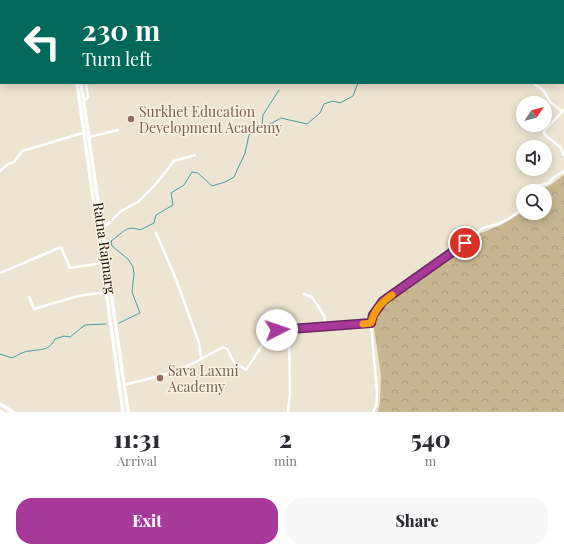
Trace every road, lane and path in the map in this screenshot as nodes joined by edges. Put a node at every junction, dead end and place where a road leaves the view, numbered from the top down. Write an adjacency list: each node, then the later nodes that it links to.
1 (77, 84): 8 (main road, Ratna Rajmarg)
2 (81, 84): 5 (main road, Ratna Rajmarg)
3 (86, 84): 5 (street)
4 (534, 84): 6 (street)
5 (84, 101): 9 (main road, Ratna Rajmarg)
6 (563, 110): 11 (street)
7 (118, 130): 9 (street)
8 (83, 133): 12 (street); 18 (main road, Ratna Rajmarg)
9 (89, 137): 16 (main road, Ratna Rajmarg)
10 (195, 155): 16 (street)
11 (564, 155)
12 (0, 171)
13 (564, 171): 14 (street)
14 (545, 184)
15 (516, 213): 23 (street)
16 (101, 224): 27 (main road, Ratna Rajmarg)
17 (156, 233): 26 (street)
18 (102, 263): 19 (street); 20 (main road, Ratna Rajmarg)
19 (0, 273)
20 (107, 292): 22 (street); 28 (main road, Ratna Rajmarg)
21 (304, 294): 24 (street)
22 (29, 297)
23 (371, 323): 24 (street); 34 (street)
24 (322, 328): 25 (street)
25 (289, 331): 26 (street); 33 (street)
26 (201, 358): 27 (street)
27 (124, 385): 28 (main road, Ratna Rajmarg)
28 (124, 398): 31 (main road, Ratna Rajmarg); 32 (main road, Ratna Rajmarg)
29 (0, 404): 30 (main road)
30 (14, 412)
31 (123, 412)
32 (128, 412)
33 (288, 412)
34 (373, 412)

